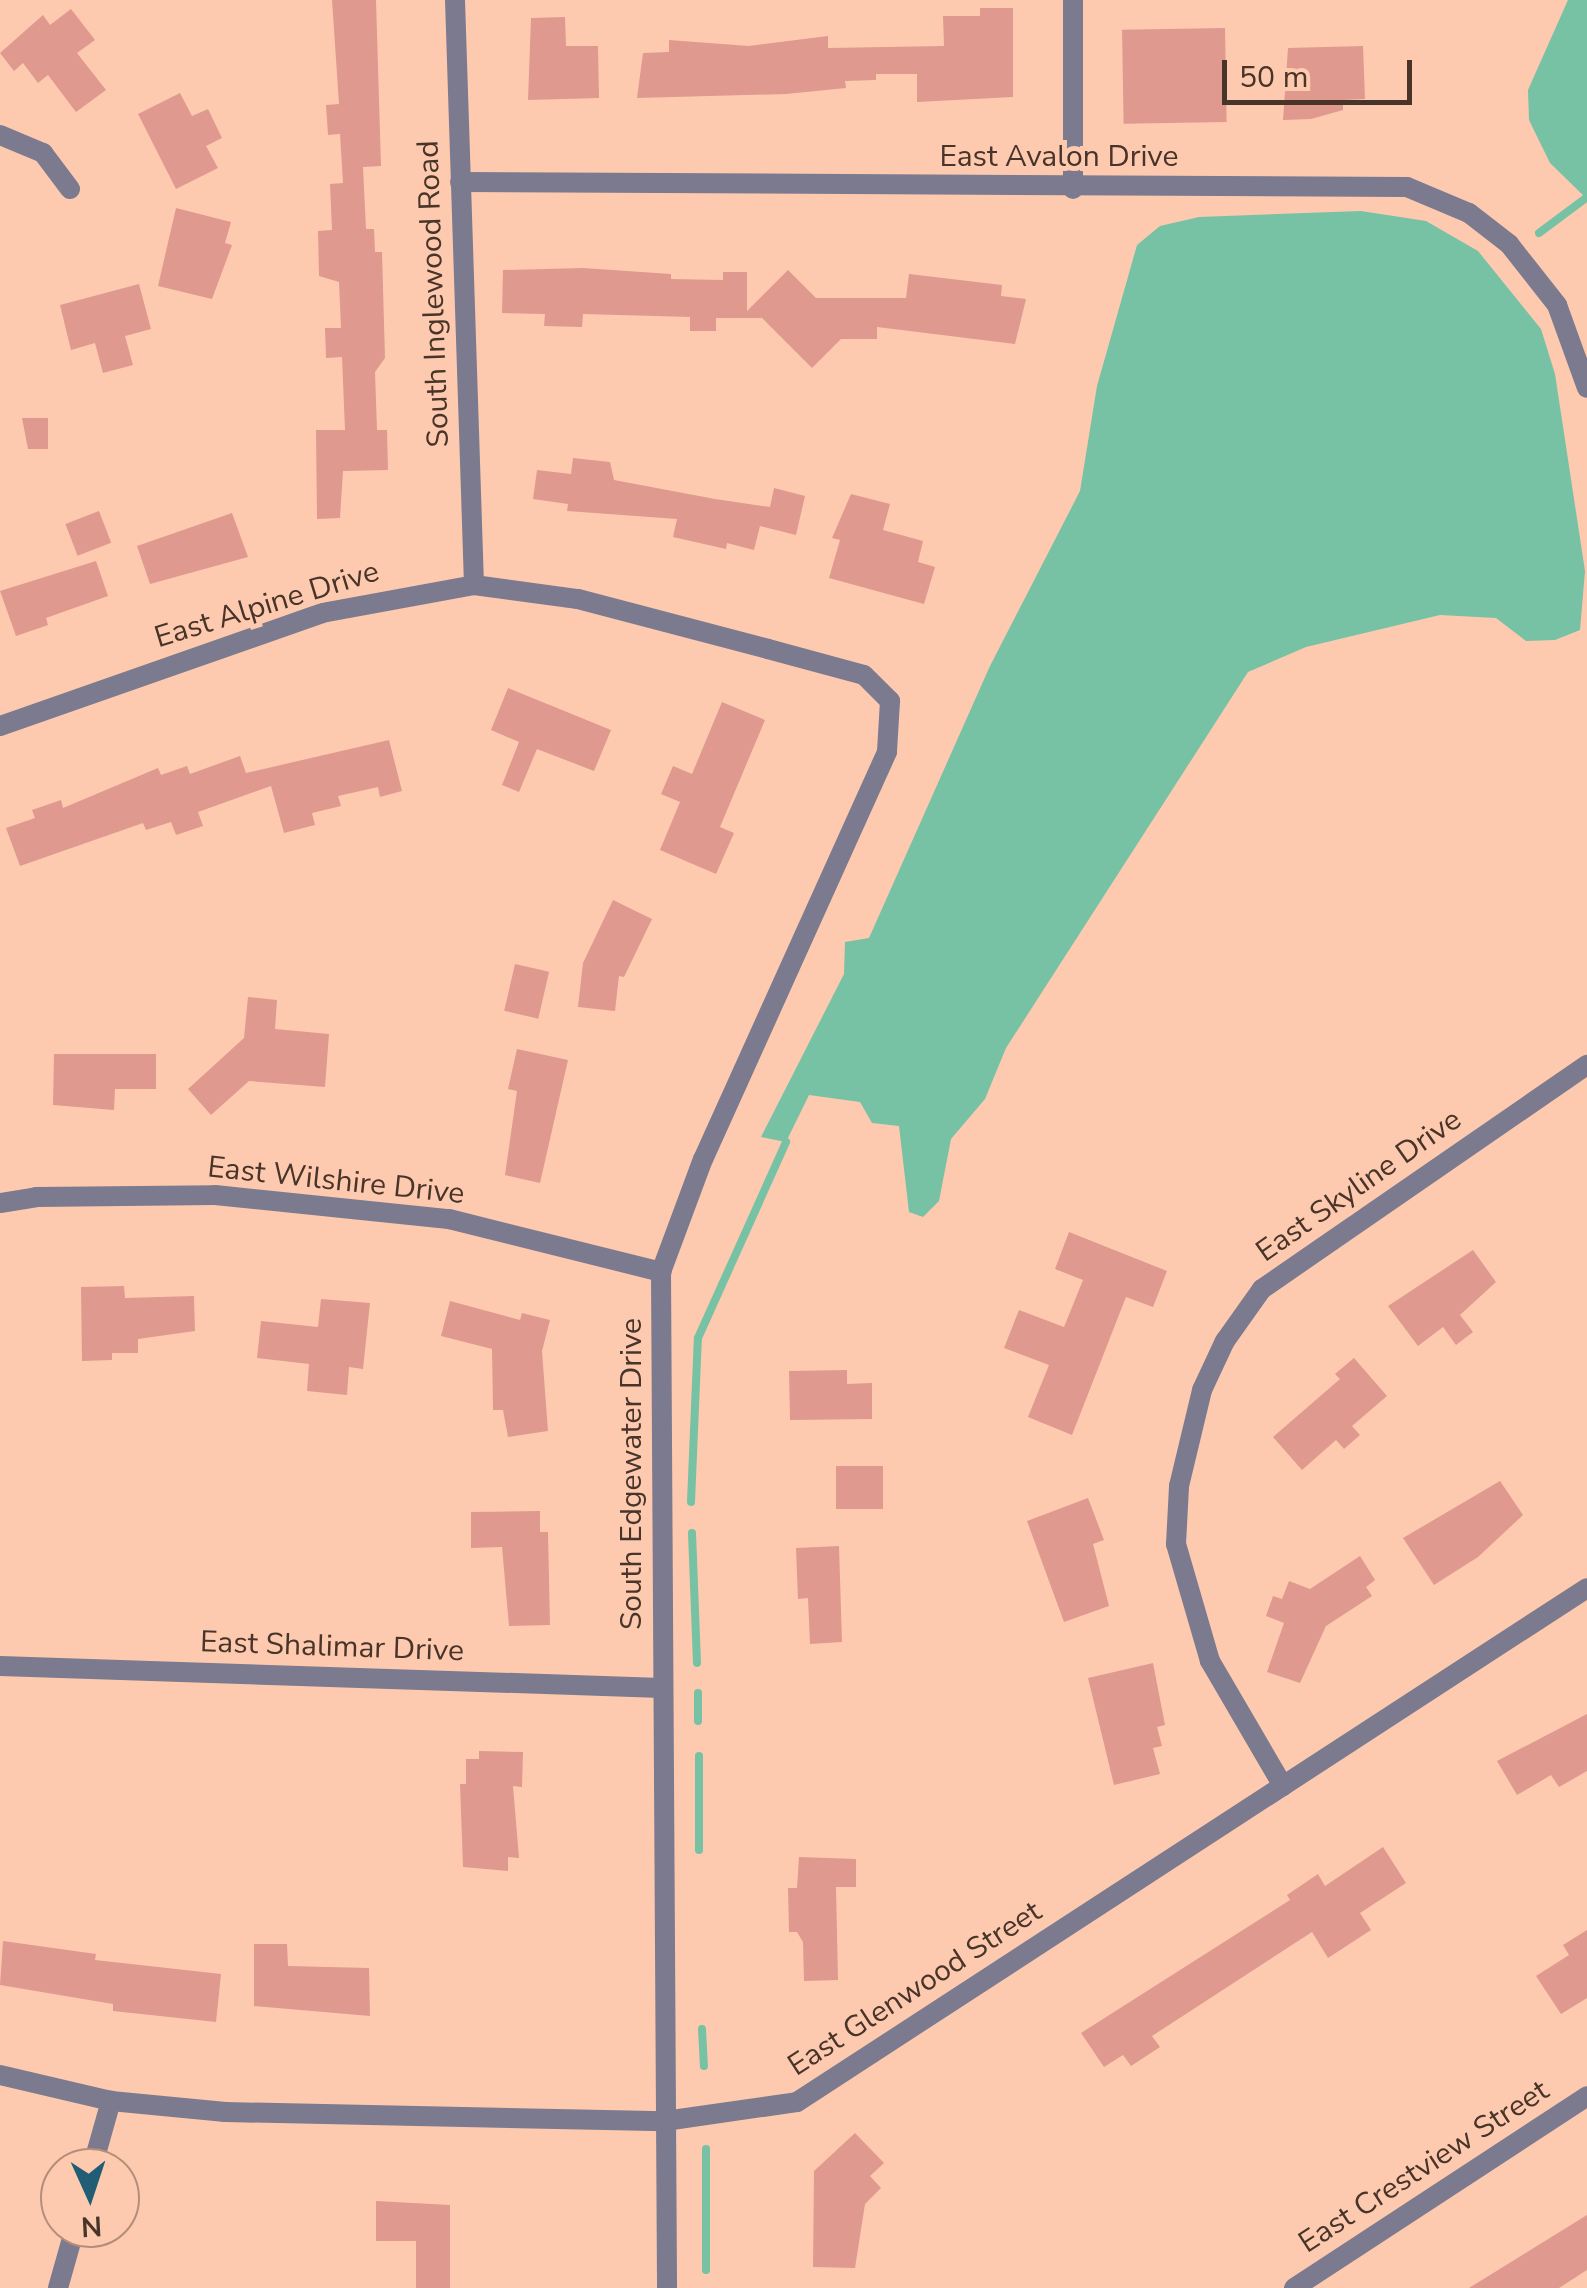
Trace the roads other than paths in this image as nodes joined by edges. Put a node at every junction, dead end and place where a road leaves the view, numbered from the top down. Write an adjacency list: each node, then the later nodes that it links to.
1 (454, 0): 4 (street, South Inglewood Road)
2 (1073, 0): 6 (street)
3 (0, 135): 5 (street)
4 (460, 182): 6 (street, East Avalon Drive); 8 (street, South Inglewood Road)
5 (70, 189)
6 (1073, 189): 7 (street, East Avalon Drive)
7 (1587, 388)
8 (474, 585): 9 (street, East Alpine Drive); 10 (street, East Alpine Drive)
9 (893, 709): 13 (street, South Edgewater Drive)
10 (0, 726)
11 (1587, 1065): 17 (street, East Skyline Drive)
12 (0, 1204): 13 (street, East Wilshire Drive)
13 (661, 1272): 16 (street, South Edgewater Drive)
14 (1587, 1588): 17 (street, East Glenwood Street)
15 (0, 1666): 16 (street, East Shalimar Drive)
16 (662, 1688): 21 (street, South Edgewater Drive)
17 (1283, 1786): 21 (street, East Glenwood Street)
18 (0, 2075): 20 (street, East Glenwood Street)
19 (1587, 2096): 26 (street, East Crestview Street)
20 (111, 2102): 21 (street, East Glenwood Street); 22 (street)
21 (665, 2120): 25 (street, South Edgewater Drive)
22 (98, 2148)
23 (69, 2248): 24 (street)
24 (58, 2288)
25 (667, 2288)
26 (1294, 2288)

